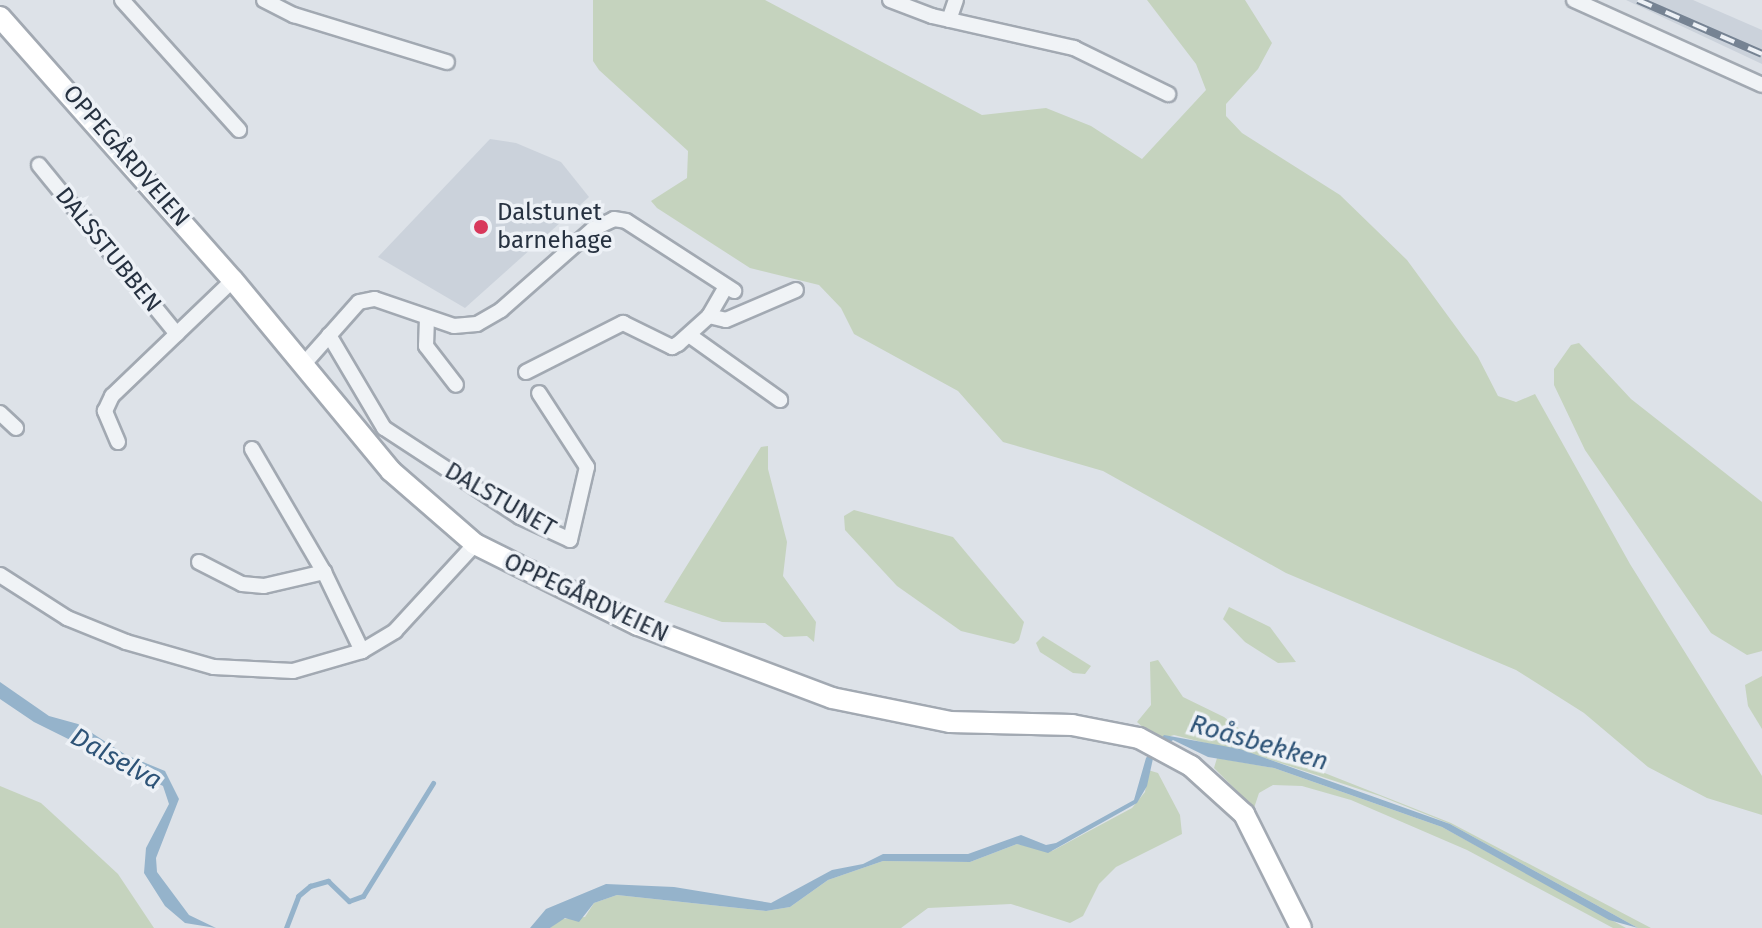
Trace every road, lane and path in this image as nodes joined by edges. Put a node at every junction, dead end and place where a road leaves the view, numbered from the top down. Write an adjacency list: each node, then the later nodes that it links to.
1 (122, 0): 11 (street)
2 (264, 0): 8 (street)
3 (890, 0): 7 (street)
4 (956, 0): 7 (street)
5 (1574, 0): 9 (street)
6 (0, 17): 13 (main road, OPPEGÅRDVEIEN)
7 (949, 20): 10 (street)
8 (447, 62)
9 (1762, 85)
10 (1168, 94)
11 (239, 130)
12 (39, 165): 17 (street, DALSSTUBBEN)
13 (233, 280): 17 (street, DALSSTUBBEN); 20 (main road, OPPEGÅRDVEIEN)
14 (796, 290): 15 (street)
15 (709, 316): 16 (street); 19 (street)
16 (427, 318): 18 (street); 22 (street)
17 (177, 334): 27 (street, DALSSTUBBEN)
18 (329, 335): 20 (street); 23 (street, DALSTUNET)
19 (689, 335): 21 (street); 24 (street)
20 (303, 365): 29 (main road, OPPEGÅRDVEIEN)
21 (526, 372)
22 (456, 385)
23 (539, 393)
24 (780, 400)
25 (0, 413): 26 (street)
26 (16, 428)
27 (118, 442)
28 (252, 449): 31 (street)
29 (475, 544): 33 (street); 34 (main road, OPPEGÅRDVEIEN)
30 (199, 562): 31 (street)
31 (324, 572): 33 (street)
32 (0, 575): 33 (street)
33 (362, 651)
34 (1301, 928)

